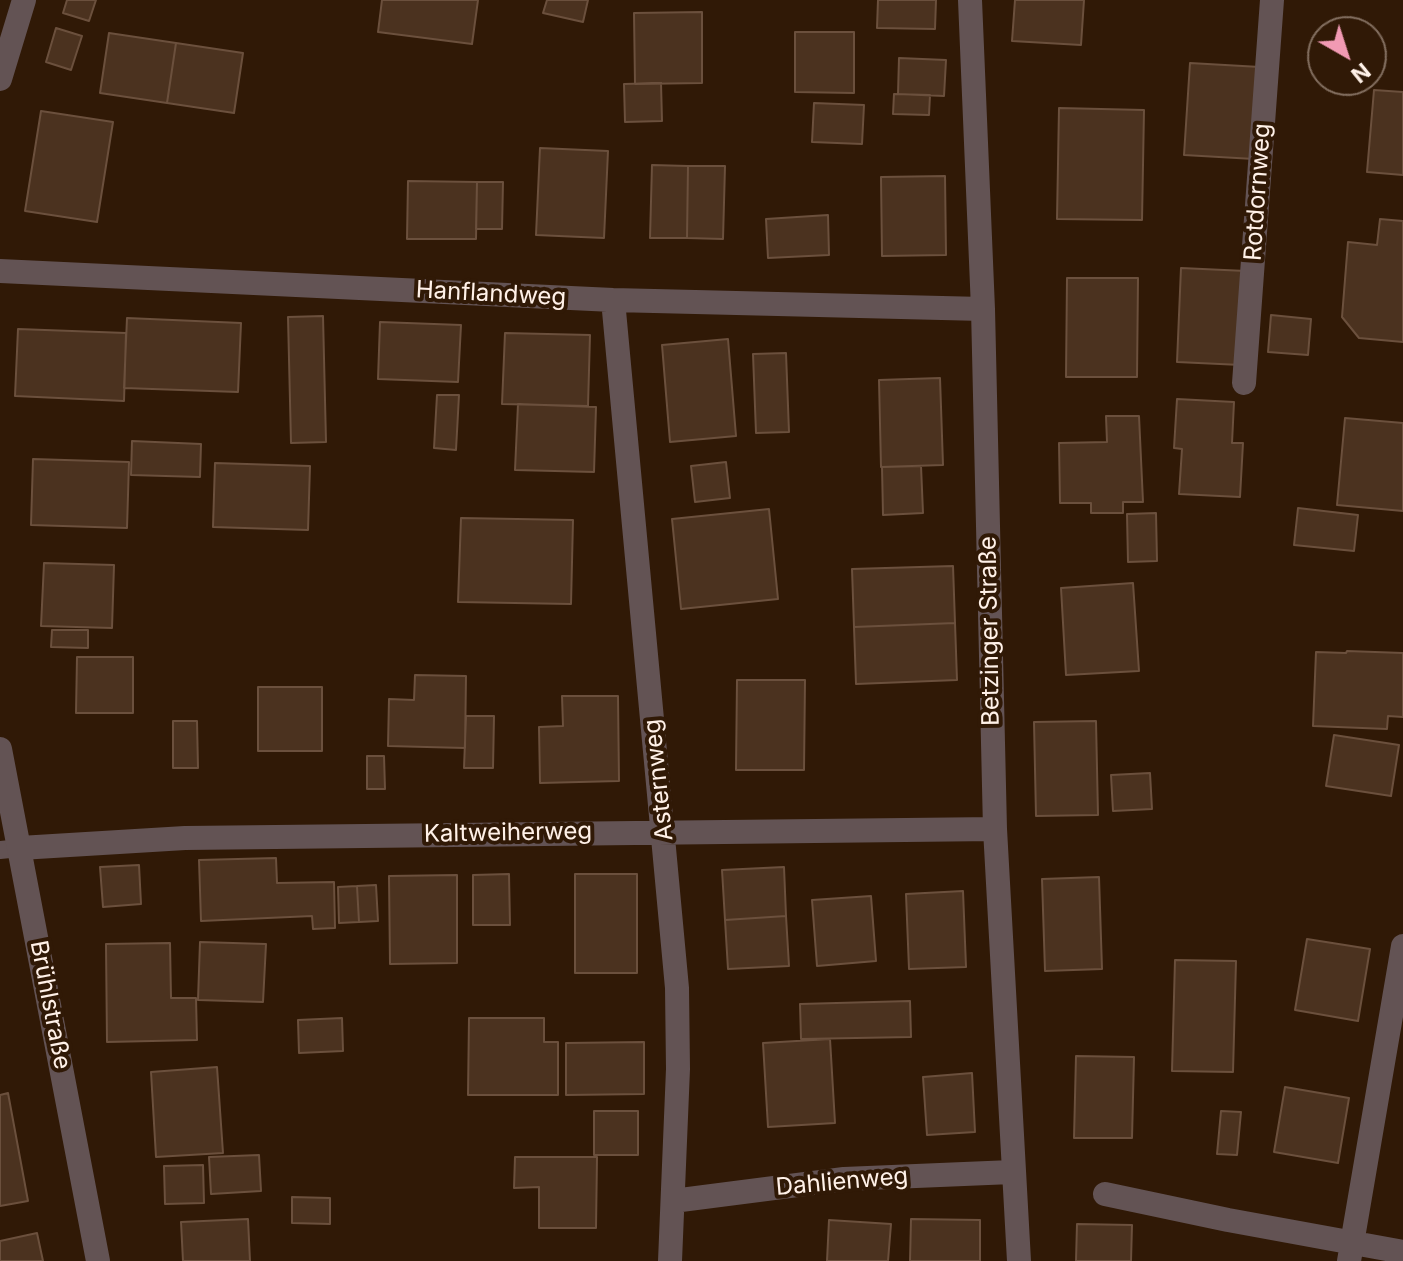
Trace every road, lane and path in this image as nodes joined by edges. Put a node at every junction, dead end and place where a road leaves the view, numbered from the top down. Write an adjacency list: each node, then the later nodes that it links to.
1 (24, 0): 4 (street)
2 (970, 0): 7 (street, Betzinger Straße)
3 (1272, 0): 8 (street, Rotdornweg)
4 (0, 79)
5 (0, 271): 6 (street, Hanflandweg)
6 (613, 300): 7 (street, Hanflandweg); 11 (street, Asternweg)
7 (983, 309): 10 (street, Betzinger Straße)
8 (1244, 383)
9 (0, 749): 12 (street, Brühlstraße)
10 (995, 829): 11 (street, Kaltweiherweg); 14 (street, Betzinger Straße)
11 (664, 831): 12 (street, Kaltweiherweg); 16 (street, Asternweg)
12 (10, 849): 19 (street, Brühlstraße)
13 (1403, 946): 17 (street)
14 (1012, 1172): 16 (street, Dahlienweg); 21 (street, Betzinger Straße)
15 (1105, 1194): 17 (street)
16 (673, 1201): 20 (street, Asternweg)
17 (1351, 1252): 18 (street)
18 (1403, 1252)
19 (98, 1261)
20 (670, 1261)
21 (1019, 1261)

